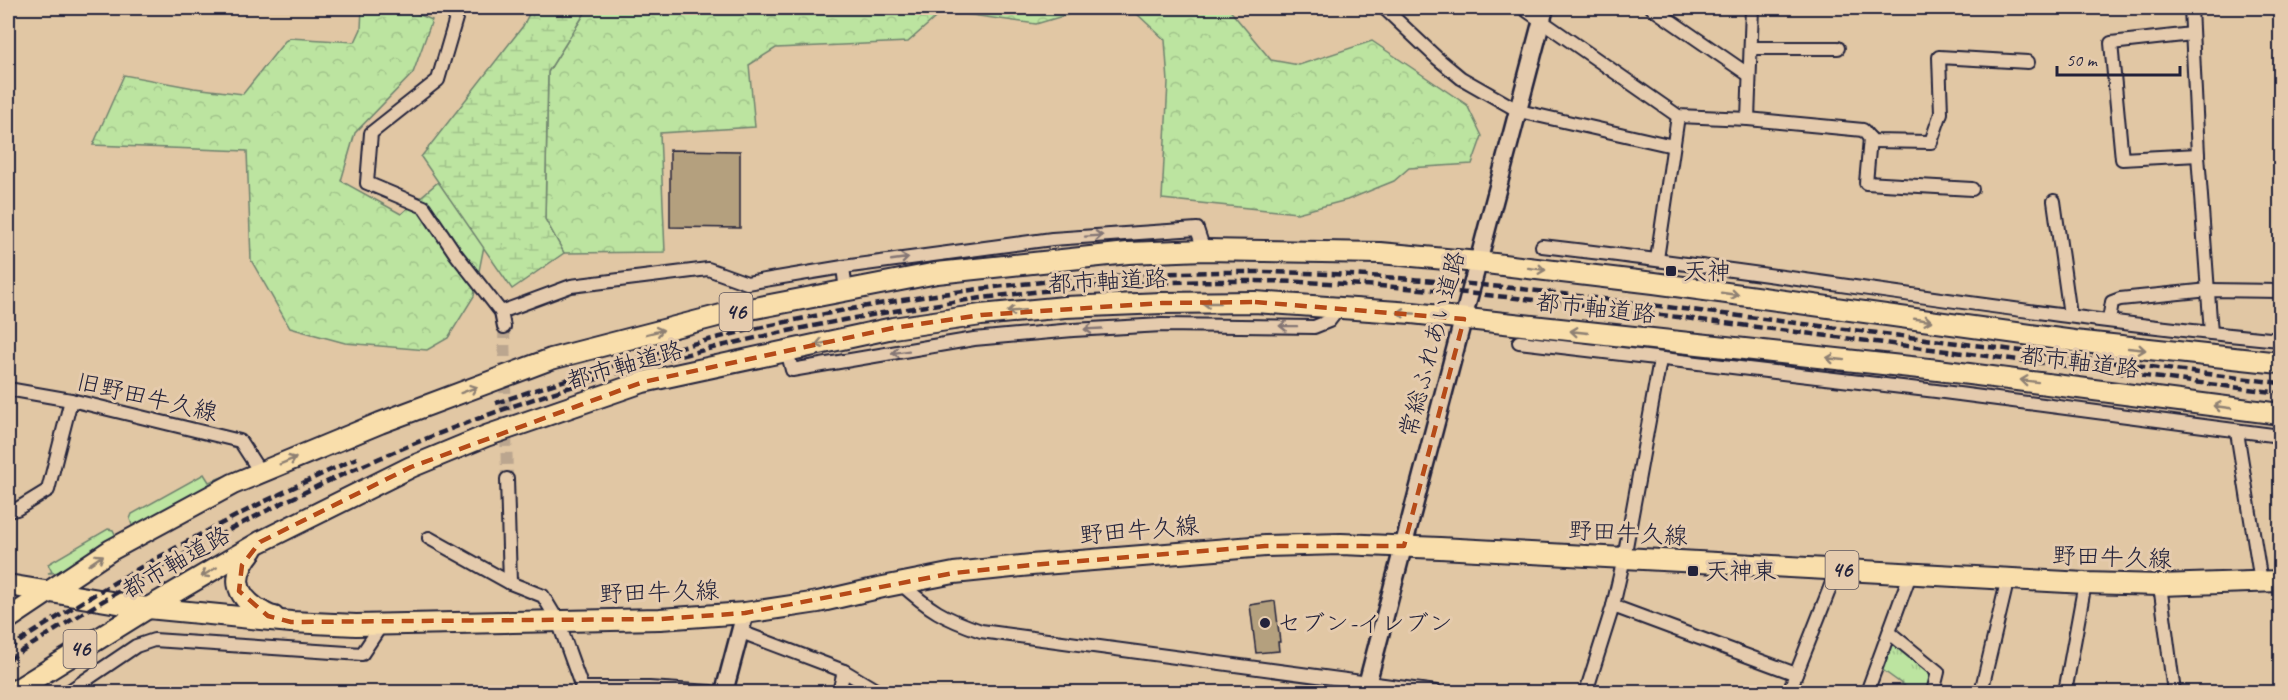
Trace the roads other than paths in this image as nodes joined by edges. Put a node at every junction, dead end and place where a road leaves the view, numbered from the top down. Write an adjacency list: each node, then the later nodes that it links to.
1 (459, 8): 31 (street)
2 (1384, 8): 13 (street)
3 (1523, 8): 7 (street)
4 (1653, 8): 12 (street)
5 (1752, 8): 9 (street)
6 (2191, 8): 8 (street)
7 (1544, 14): 13 (street, 常総ふれあい道路); 14 (street)
8 (2192, 33): 18 (street); 18 (street)
9 (1750, 48): 10 (street); 12 (street)
10 (1838, 48)
11 (2028, 62): 16 (street)
12 (1749, 75): 15 (street)
13 (1519, 111): 17 (street); 25 (street, 常総ふれあい道路)
14 (1678, 116): 15 (street); 17 (street)
15 (1748, 119): 16 (street)
16 (1870, 138): 19 (street)
17 (1673, 147): 24 (street)
18 (2198, 155): 28 (street)
19 (1972, 189)
20 (2054, 201): 32 (street)
21 (1542, 246): 23 (street)
22 (1204, 250): 25 (main road, 都市軸道路 / 46); 26 (street, one-way to 22); 29 (main road, 都市軸道路 / 46)
23 (1610, 254): 24 (street); 27 (street)
24 (1657, 259): 32 (street)
25 (1478, 262): 27 (main road, 都市軸道路 / 46, one-way to 27); 33 (street, 常総ふれあい道路)
26 (843, 267): 29 (street); 31 (street)
27 (1606, 278): 43 (main road, 都市軸道路 / 46, one-way to 43)
28 (2209, 290): 30 (street); 34 (street); 36 (street)
29 (846, 291): 50 (main road, 都市軸道路 / 46, one-way to 29)
30 (2280, 291)
31 (501, 312): 35 (street)
32 (2070, 315): 34 (street)
33 (1464, 319): 40 (main road, 都市軸道路 / 46, one-way to 33); 54 (main road, 都市軸道路 / 46, one-way to 54); 55 (street, 常総ふれあい道路)
34 (2109, 320): 36 (street)
35 (504, 327)
36 (2211, 333): 37 (street)
37 (2266, 338): 38 (street); 43 (street)
38 (2280, 340)
39 (1519, 342): 40 (street)
40 (1621, 346): 41 (main road, 都市軸道路 / 46); 42 (street)
41 (1808, 356): 44 (street); 47 (main road, 都市軸道路 / 46, one-way to 41)
42 (1660, 360): 44 (street); 56 (street)
43 (2272, 362)
44 (1804, 376): 48 (street)
45 (8, 390): 46 (street, 旧野田牛久線)
46 (71, 400): 50 (street, 旧野田牛久線); 52 (street)
47 (2280, 414)
48 (2237, 432): 49 (street); 60 (street)
49 (2280, 436)
50 (260, 472): 66 (main road, 都市軸道路 / 46, one-way to 50)
51 (507, 479): 61 (street)
52 (8, 511)
53 (429, 538): 61 (street)
54 (260, 542): 68 (main road, 都市軸道路 / 46, one-way to 68); 71 (main road)
55 (1404, 546): 56 (main road, 野田牛久線 / 46); 62 (main road, 野田牛久線 / 46); 77 (street, 常総ふれあい道路)
56 (1624, 558): 57 (main road, 野田牛久線 / 46); 67 (street)
57 (1837, 570): 58 (main road, 野田牛久線 / 46); 76 (street)
58 (1911, 572): 59 (main road, 野田牛久線 / 46); 74 (street)
59 (2008, 578): 63 (main road, 野田牛久線 / 46); 90 (street)
60 (2271, 582): 65 (main road, 野田牛久線 / 46)
61 (510, 583): 70 (street)
62 (900, 583): 72 (main road, 野田牛久線 / 46); 77 (street)
63 (2085, 583): 65 (main road, 野田牛久線 / 46); 91 (street)
64 (8, 585): 66 (main road, 野田牛久線 / 46)
65 (2160, 585): 92 (street)
66 (47, 592): 68 (main road, 野田牛久線 / 46); 69 (main road, 都市軸道路 / 46)
67 (1613, 606): 76 (street); 86 (street)
68 (148, 608): 71 (main road, 野田牛久線 / 46); 79 (main road, 都市軸道路 / 46)
69 (8, 619)
70 (558, 621): 72 (main road, 野田牛久線 / 46); 73 (main road, 野田牛久線 / 46); 78 (street)
71 (291, 622): 73 (main road, 野田牛久線 / 46)
72 (743, 622): 75 (street); 82 (street)
73 (382, 624): 80 (street)
74 (1890, 633): 88 (street); 89 (street)
75 (844, 671): 83 (street); 84 (street)
76 (1796, 674): 87 (street)
77 (1367, 688): 85 (street)
78 (582, 690): 81 (street)
79 (14, 693)
80 (68, 693)
81 (711, 693)
82 (724, 693)
83 (839, 693)
84 (879, 693)
85 (1436, 693)
86 (1586, 693)
87 (1789, 693)
88 (1867, 693)
89 (1933, 693)
90 (1981, 693)
91 (2066, 693)
92 (2174, 693)

